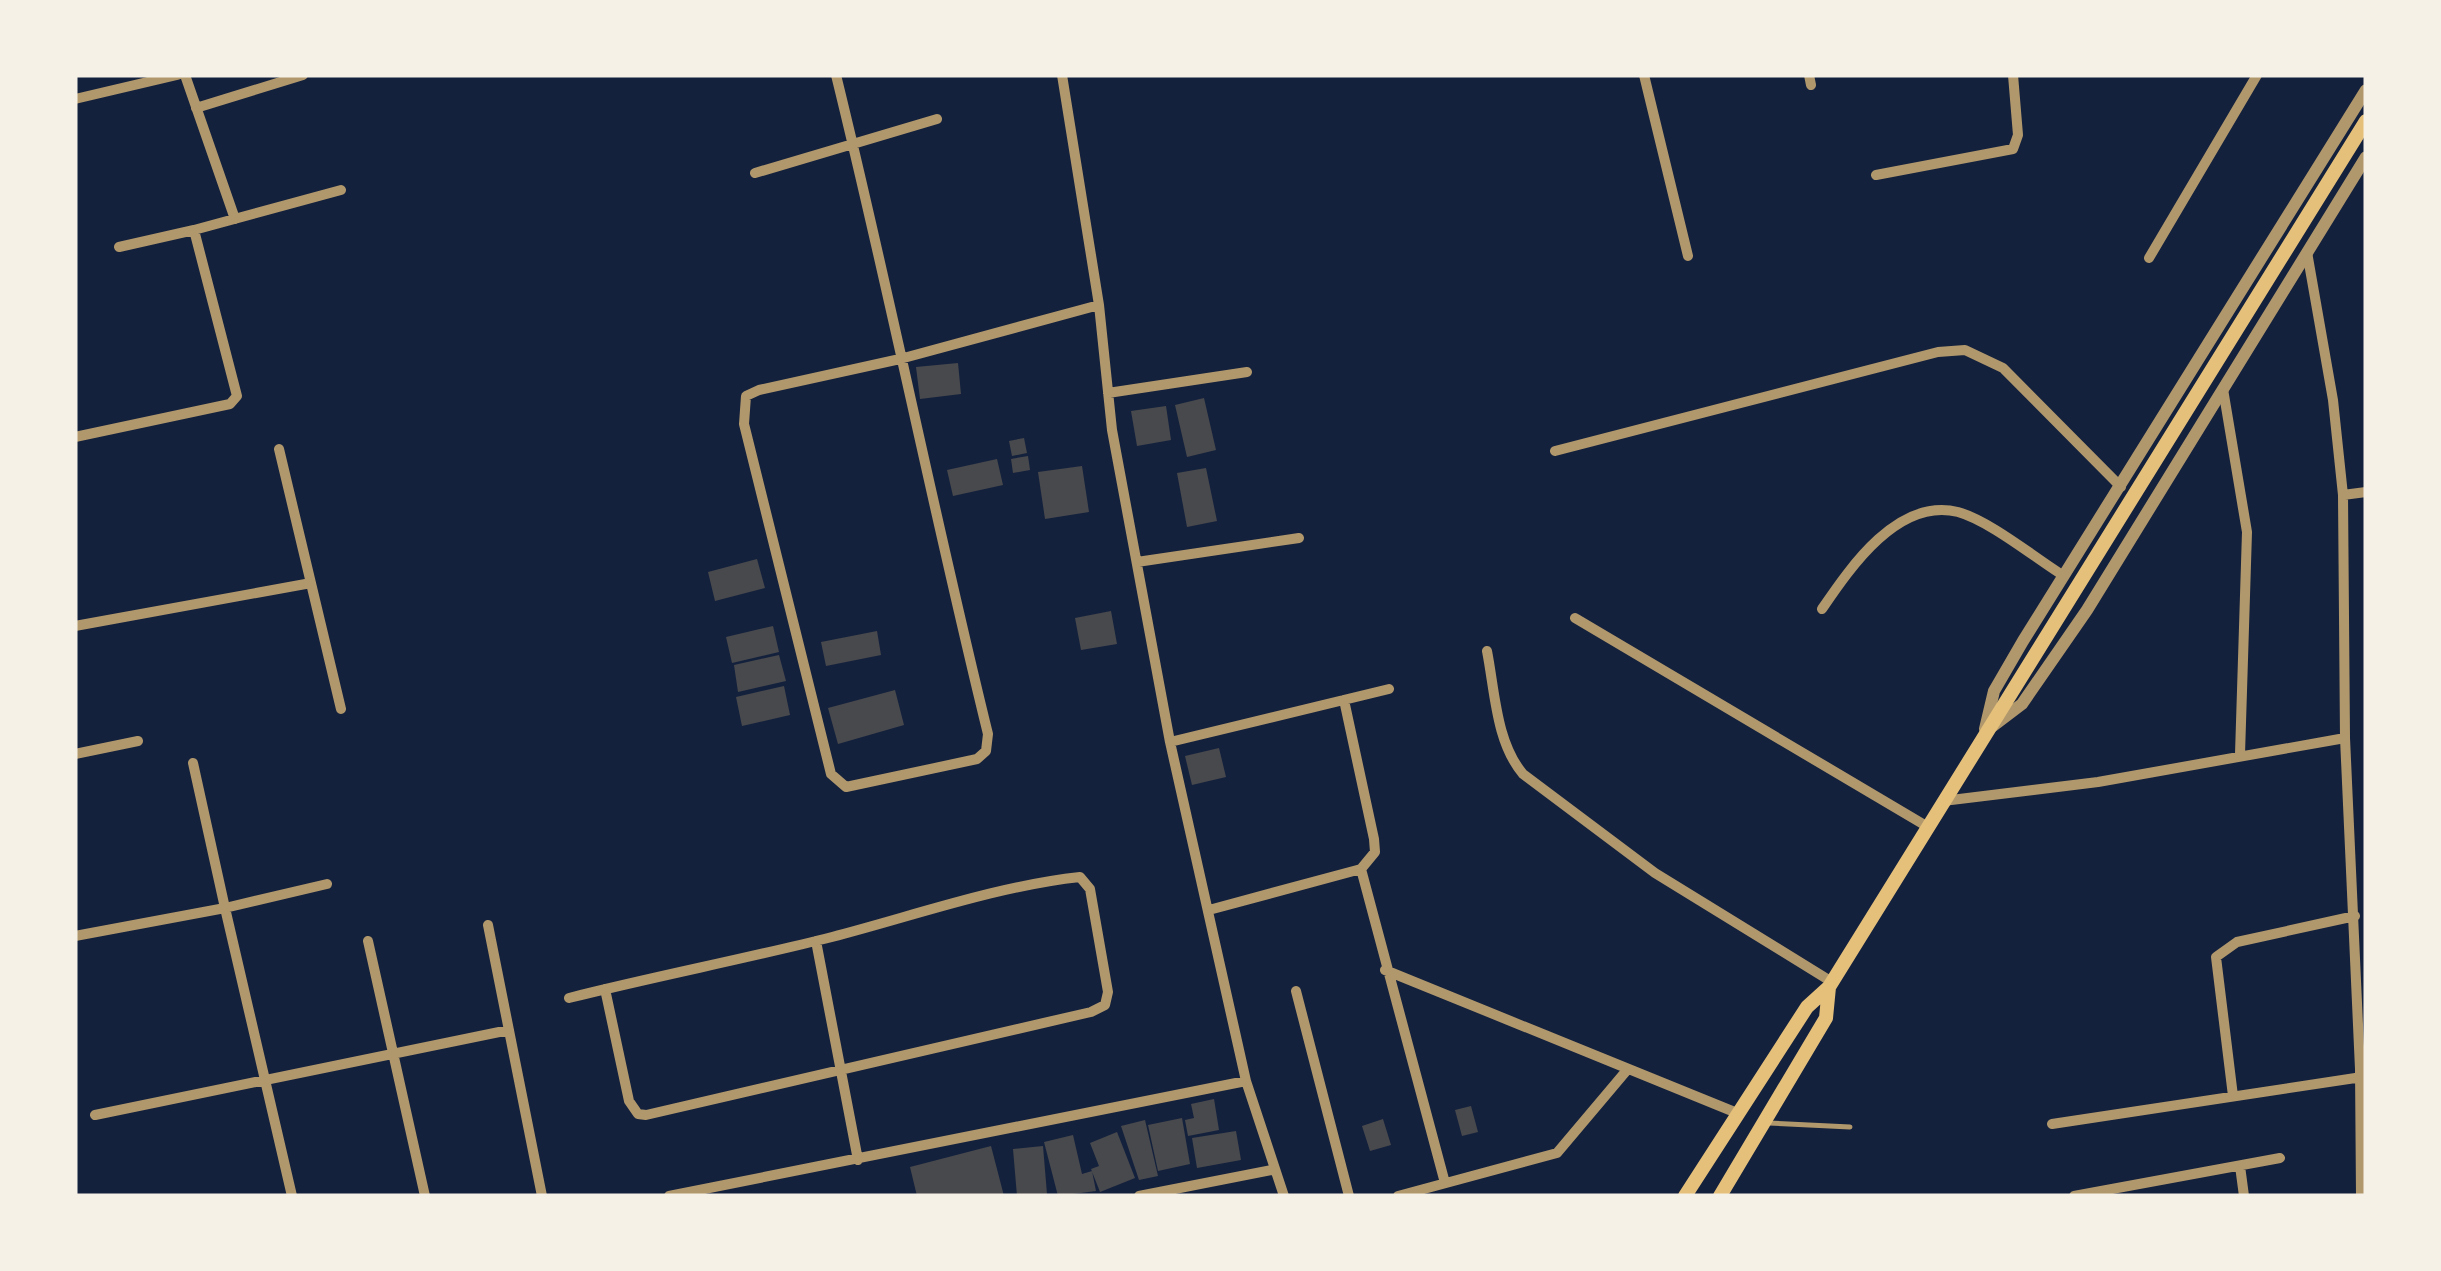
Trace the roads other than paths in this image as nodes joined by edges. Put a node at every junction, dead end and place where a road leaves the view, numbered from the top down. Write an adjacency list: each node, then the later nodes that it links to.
1 (176, 75): 10 (street)
2 (185, 75): 11 (street)
3 (303, 75): 11 (street)
4 (836, 75): 14 (street)
5 (1062, 75): 25 (street)
6 (1644, 75): 23 (street)
7 (2013, 75): 17 (street)
8 (2257, 75): 24 (street)
9 (2366, 90): 33 (street)
10 (75, 100)
11 (196, 108): 19 (street)
12 (937, 119): 14 (street)
13 (2366, 121): 47 (main road)
14 (852, 142): 16 (street); 26 (street)
15 (2366, 157): 22 (street)
16 (755, 174)
17 (1876, 175)
18 (341, 190): 19 (street)
19 (235, 219): 20 (street)
20 (194, 230): 21 (street); 30 (street)
21 (119, 246)
22 (2307, 252): 28 (street); 35 (street)
23 (1688, 256)
24 (2148, 258)
25 (1098, 305): 26 (street); 29 (street)
26 (900, 358): 26 (street)
27 (1247, 372): 29 (street)
28 (2224, 389): 47 (street); 52 (street)
29 (1108, 393): 37 (street)
30 (75, 437)
31 (279, 449): 39 (street)
32 (1555, 451): 33 (street)
33 (2120, 487): 38 (street)
34 (2366, 492): 35 (street)
35 (2343, 496): 48 (street)
36 (1299, 538): 37 (street)
37 (1137, 562): 50 (street)
38 (2064, 576): 40 (street); 47 (street)
39 (311, 583): 42 (street); 46 (street)
40 (1822, 609)
41 (1575, 618): 55 (street)
42 (75, 626)
43 (1487, 652): 66 (street)
44 (1389, 690): 45 (street)
45 (1344, 700): 50 (street); 56 (street)
46 (341, 709)
47 (1985, 732): 54 (main road)
48 (2345, 738): 52 (street); 60 (street)
49 (138, 741): 51 (street)
50 (1170, 742): 59 (street)
51 (75, 754)
52 (2240, 754): 54 (street)
53 (194, 763): 58 (street)
54 (1943, 802): 55 (main road)
55 (1928, 827): 66 (main road)
56 (1361, 870): 59 (street); 65 (street)
57 (326, 884): 58 (street)
58 (225, 908): 62 (street); 75 (street)
59 (1209, 910): 76 (street)
60 (2355, 916): 74 (street); 77 (street)
61 (488, 925): 70 (street)
62 (75, 936)
63 (368, 941): 71 (street)
64 (816, 941): 67 (street); 73 (street); 73 (street)
65 (1385, 970): 72 (street); 87 (street)
66 (1830, 984): 78 (main road); 80 (main road)
67 (606, 989): 69 (street); 73 (street)
68 (1296, 991): 94 (street)
69 (569, 998)
70 (509, 1030): 71 (street); 90 (street)
71 (393, 1053): 75 (street); 89 (street)
72 (1626, 1070): 78 (street); 87 (street)
73 (841, 1073): 84 (street)
74 (2363, 1076): 77 (street); 100 (street)
75 (266, 1078): 79 (street); 88 (street)
76 (1246, 1081): 84 (street); 86 (street)
77 (2233, 1096): 81 (street)
78 (1737, 1113): 96 (main road)
79 (96, 1116)
80 (1766, 1122): 82 (lane); 97 (main road)
81 (2052, 1124)
82 (1850, 1127)
83 (2280, 1158): 85 (street)
84 (858, 1160): 91 (street)
85 (2240, 1166): 98 (street); 99 (street)
86 (1272, 1170): 92 (street); 93 (street)
87 (1445, 1183): 95 (street)
88 (292, 1196)
89 (426, 1196)
90 (542, 1196)
91 (670, 1196)
92 (1138, 1196)
93 (1284, 1196)
94 (1350, 1196)
95 (1398, 1196)
96 (1685, 1196)
97 (1720, 1196)
98 (2074, 1196)
99 (2244, 1196)
100 (2361, 1196)

